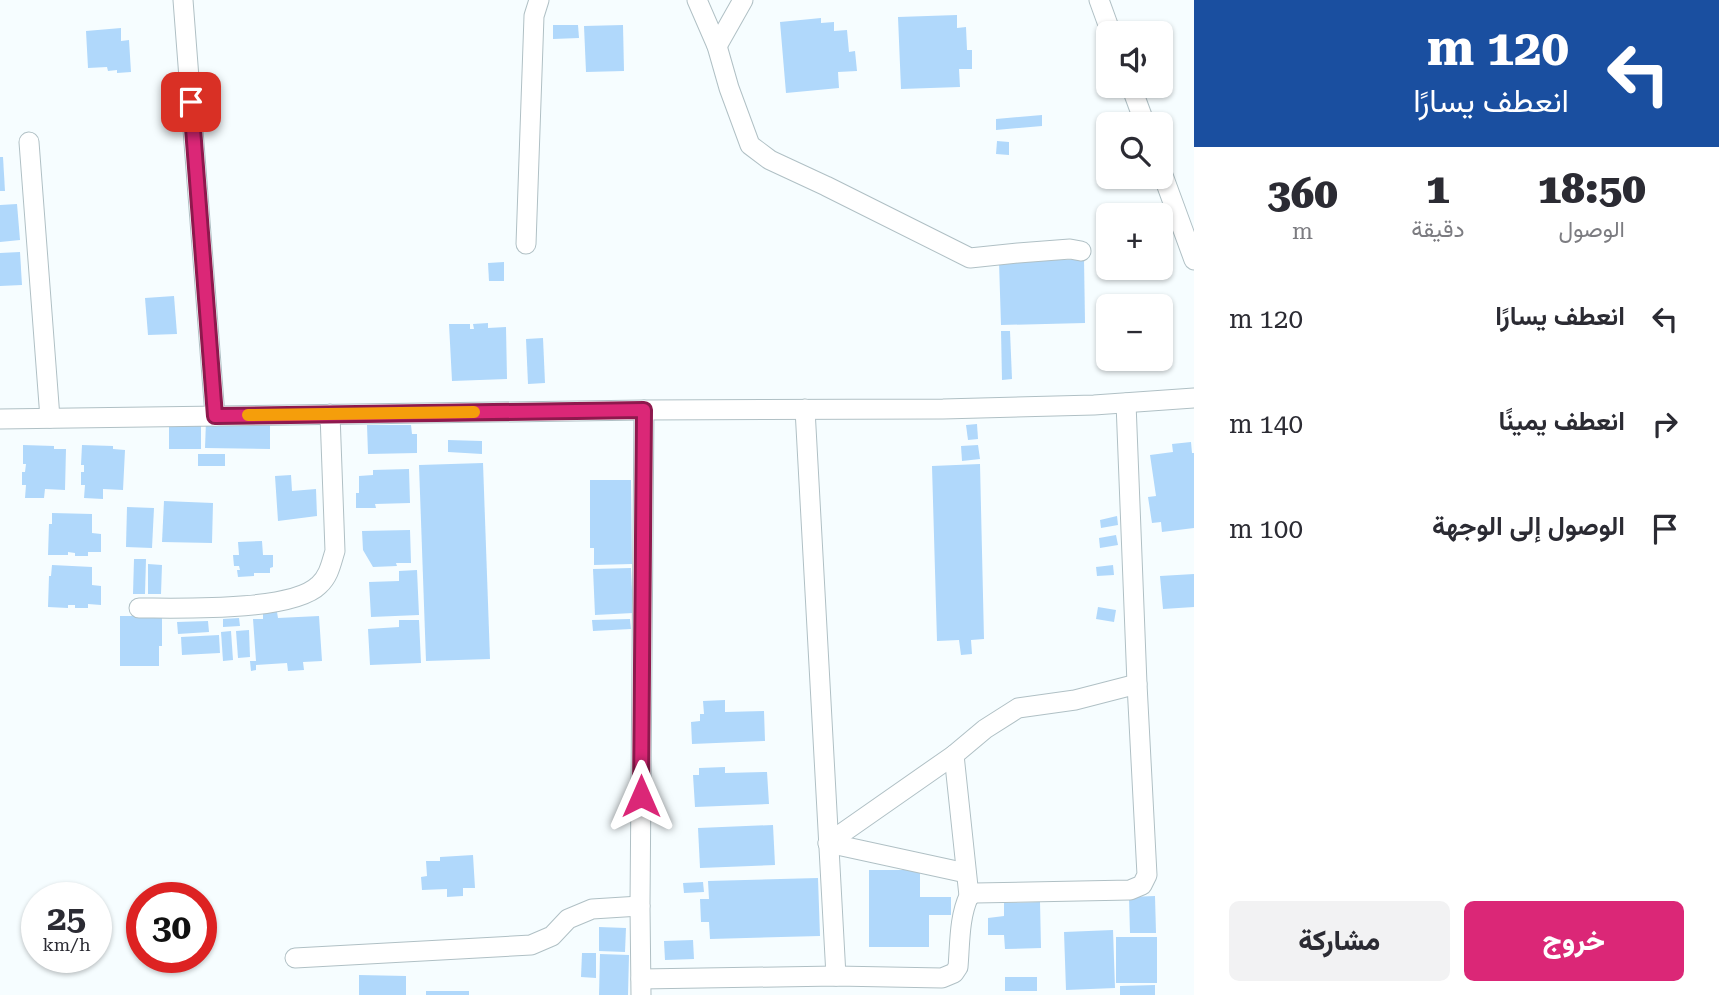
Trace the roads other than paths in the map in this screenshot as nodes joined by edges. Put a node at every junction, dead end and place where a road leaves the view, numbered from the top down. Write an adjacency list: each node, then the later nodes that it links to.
1 (183, 0): 18 (street)
2 (540, 0): 10 (street)
3 (697, 0): 7 (street)
4 (743, 0): 7 (street)
5 (1099, 0): 6 (street)
6 (1107, 21)
7 (717, 46): 11 (street)
8 (29, 142): 19 (street)
9 (1168, 189): 12 (street)
10 (526, 244)
11 (1081, 251)
12 (1194, 260)
13 (1194, 398): 14 (street)
14 (1126, 403): 15 (street); 22 (street)
15 (805, 409): 16 (street); 24 (street)
16 (644, 410): 17 (street); 27 (street)
17 (330, 414): 18 (street); 21 (street)
18 (215, 416): 19 (street)
19 (50, 418): 20 (street)
20 (0, 419)
21 (139, 608)
22 (1137, 684): 23 (street); 26 (street)
23 (954, 755): 24 (street); 25 (street)
24 (828, 843): 25 (street); 29 (street)
25 (966, 873): 26 (street)
26 (969, 896): 29 (street)
27 (640, 906): 28 (street); 30 (street)
28 (295, 958)
29 (836, 976): 30 (street)
30 (641, 987)

